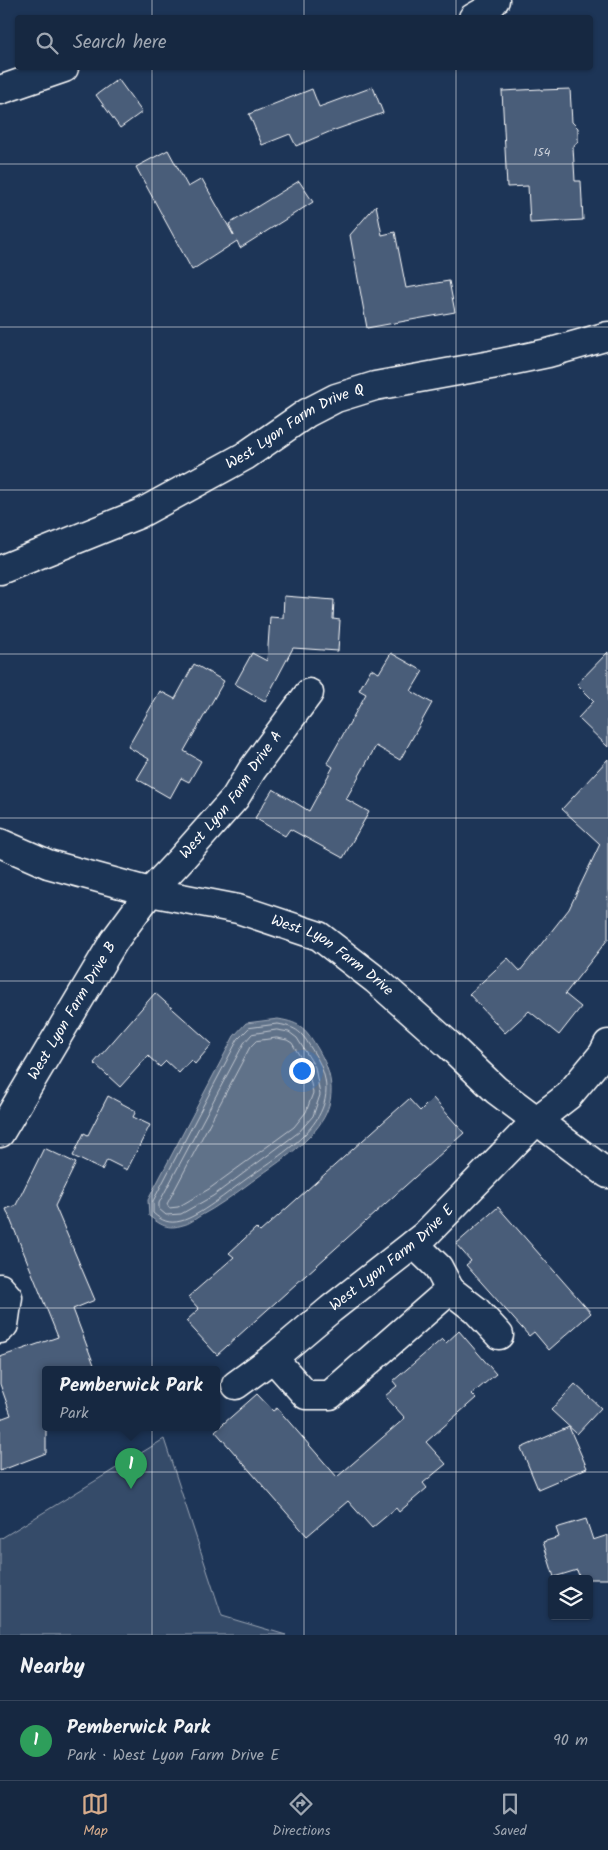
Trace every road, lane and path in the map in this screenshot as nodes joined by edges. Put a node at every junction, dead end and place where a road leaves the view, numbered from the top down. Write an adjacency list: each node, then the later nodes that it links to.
1 (495, 0): 2 (street)
2 (478, 15)
3 (58, 70): 4 (street)
4 (0, 90)
5 (608, 336): 6 (street, West Lyon Farm Drive Q)
6 (0, 570)
7 (309, 693): 9 (street, West Lyon Farm Drive A)
8 (0, 843): 9 (street, West Lyon Farm Drive)
9 (150, 892): 11 (street, West Lyon Farm Drive); 12 (street, West Lyon Farm Drive B)
10 (608, 1044): 11 (street, West Lyon Farm Drive E)
11 (537, 1120): 13 (street, West Lyon Farm Drive); 14 (street, West Lyon Farm Drive E)
12 (0, 1133)
13 (608, 1174)
14 (414, 1244): 16 (street); 19 (street, West Lyon Farm Drive E)
15 (0, 1288): 17 (street)
16 (450, 1290): 18 (street); 19 (street)
17 (0, 1329)
18 (499, 1335)
19 (273, 1358): 20 (street, West Lyon Farm Drive E)
20 (236, 1385)

